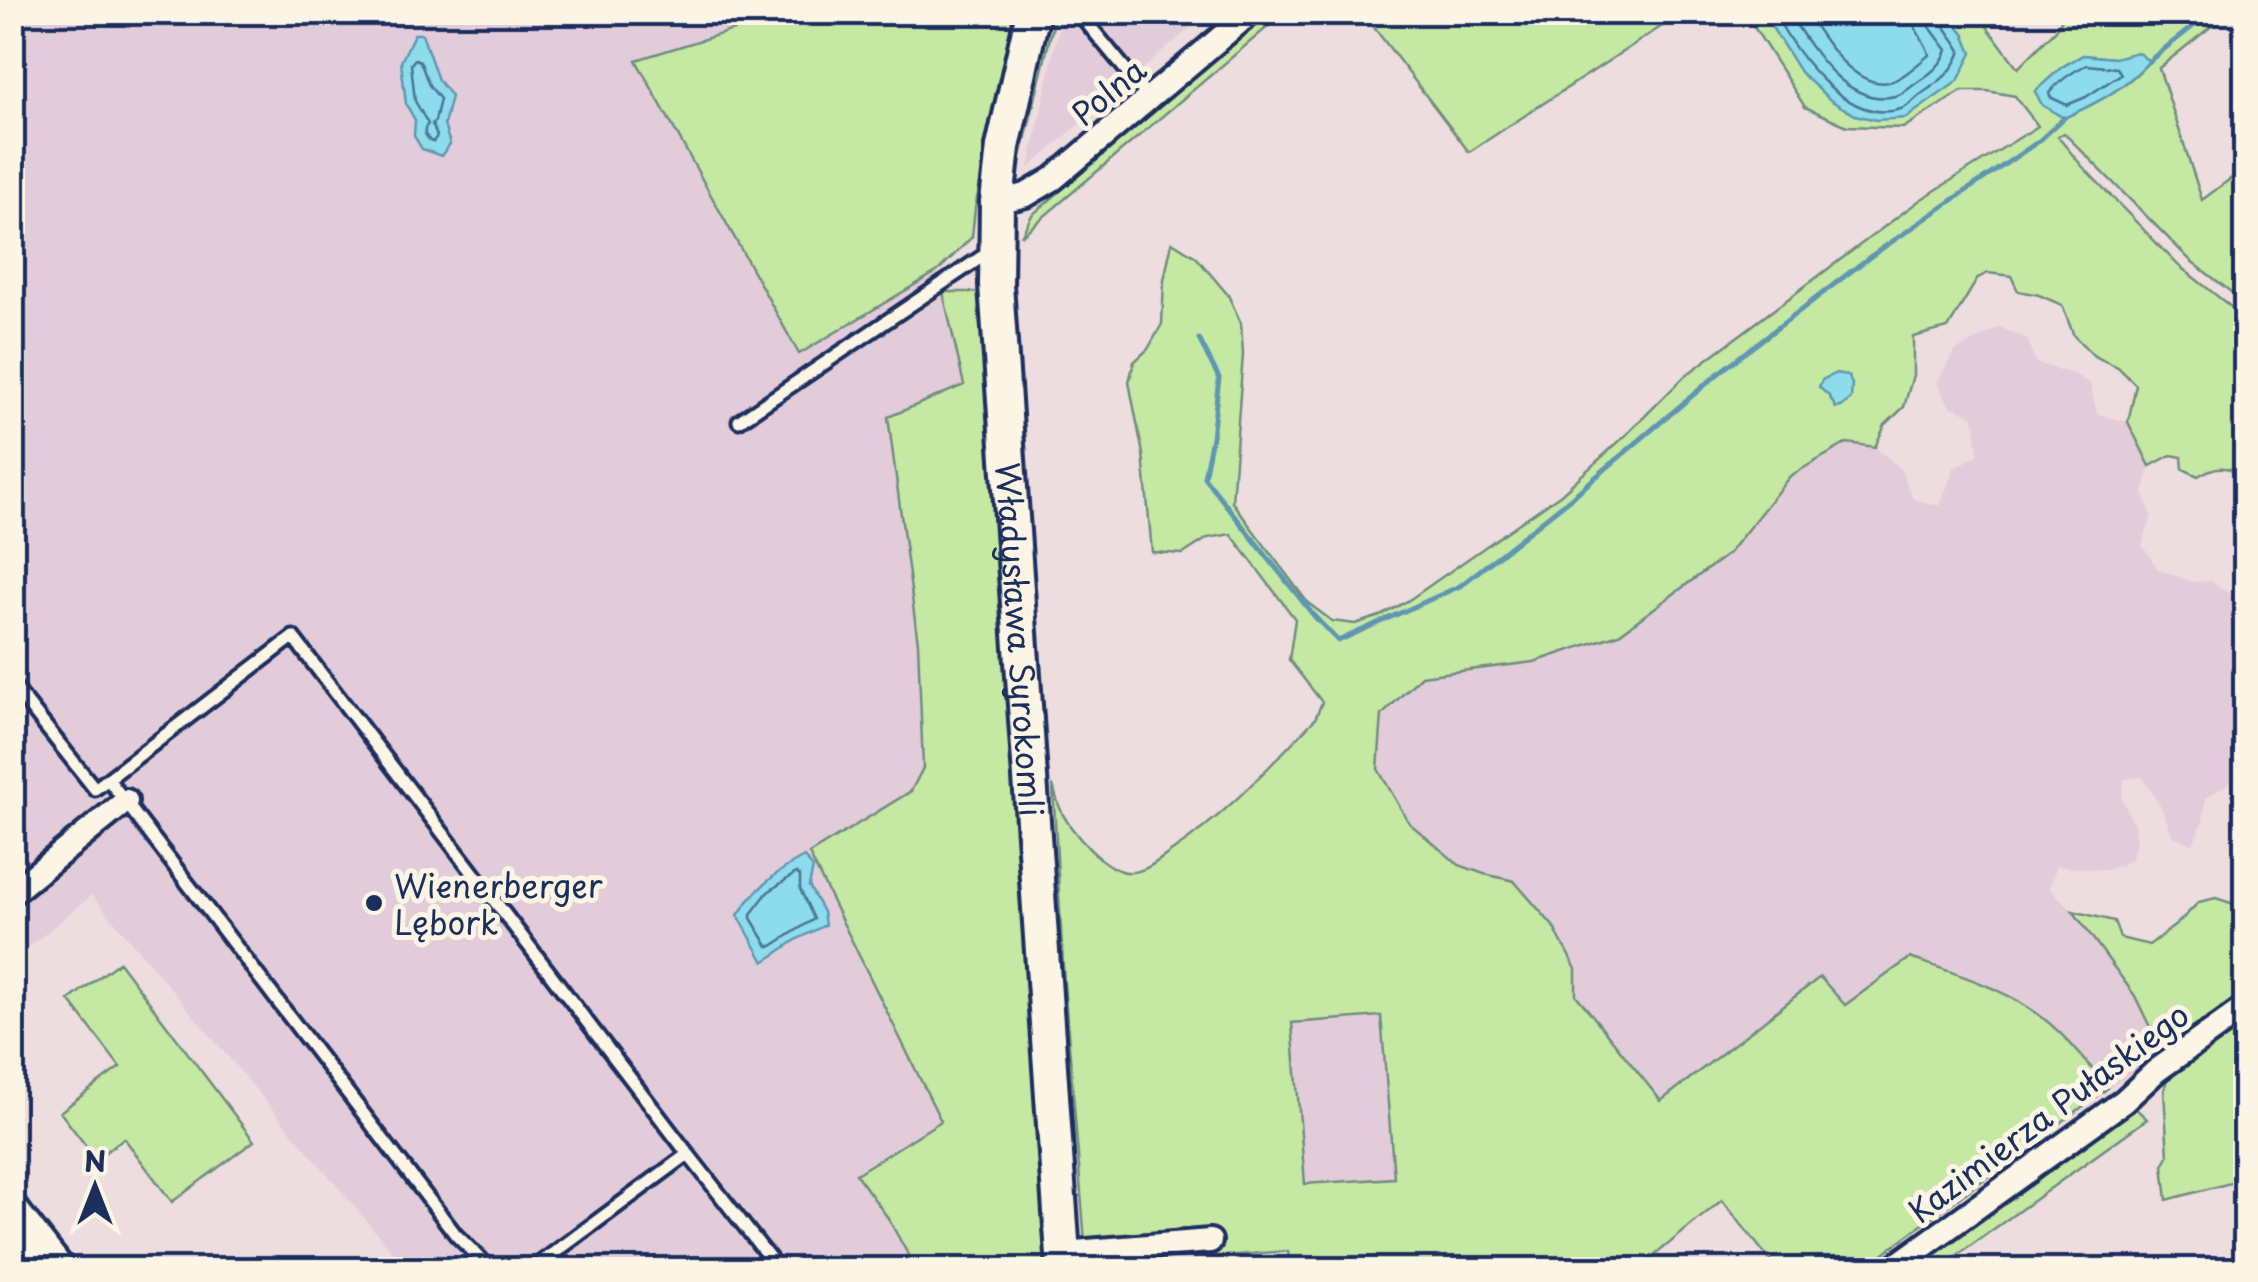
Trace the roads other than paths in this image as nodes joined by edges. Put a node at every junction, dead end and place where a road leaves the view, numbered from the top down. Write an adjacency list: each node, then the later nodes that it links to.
1 (1032, 12): 5 (street, Władysława Syrokomli)
2 (1078, 12): 4 (lane)
3 (1251, 12): 4 (street, Polna)
4 (1150, 98): 5 (street, Polna)
5 (997, 202): 6 (street, Władysława Syrokomli)
6 (995, 247): 7 (lane); 17 (street, Władysława Syrokomli)
7 (739, 421)
8 (12, 684): 9 (lane)
9 (108, 779): 10 (lane); 13 (lane)
10 (126, 802): 11 (street); 19 (lane)
11 (12, 894)
12 (2246, 1006): 23 (street, Kazimierza Pułaskiego)
13 (688, 1154): 20 (lane); 21 (lane)
14 (12, 1212): 18 (street)
15 (1210, 1241): 16 (street)
16 (1175, 1244): 17 (street); 22 (street)
17 (1063, 1261)
18 (58, 1270)
19 (498, 1270)
20 (530, 1270)
21 (779, 1270)
22 (1177, 1270)
23 (1890, 1270)

